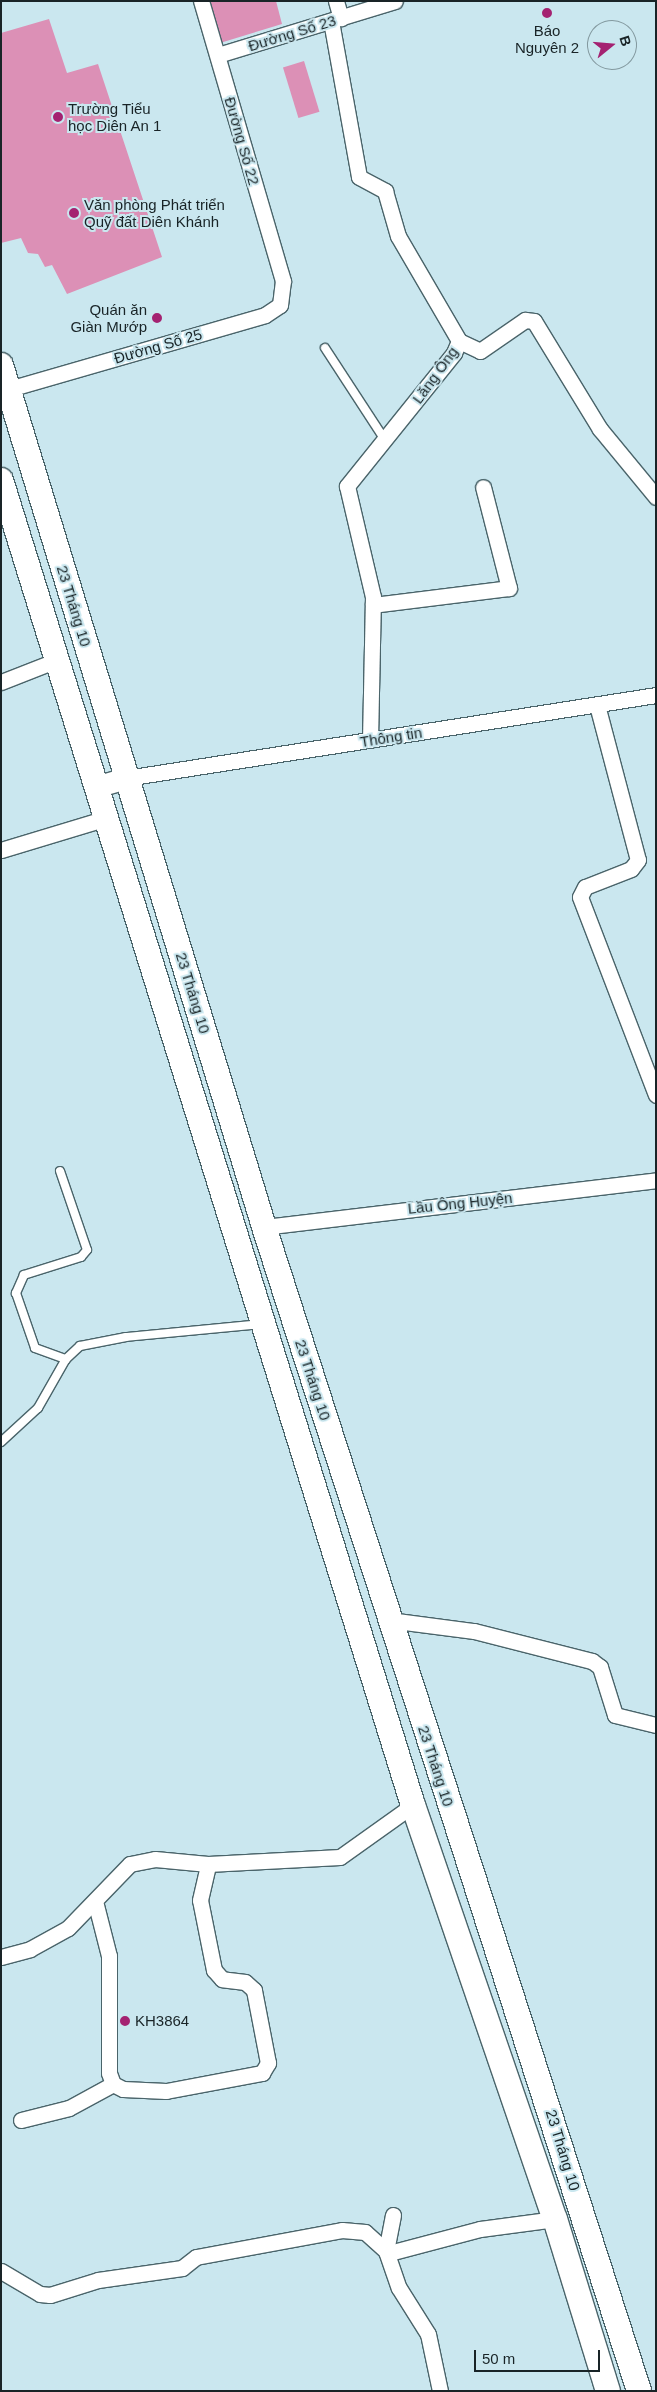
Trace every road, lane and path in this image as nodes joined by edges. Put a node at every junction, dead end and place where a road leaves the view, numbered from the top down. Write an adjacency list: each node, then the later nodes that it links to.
1 (201, 1): 5 (street, Đường Số 22)
2 (336, 1): 4 (street)
3 (395, 1): 4 (street, Đường Số 23)
4 (336, 20): 5 (street, Đường Số 23); 7 (street, Lăng Ông)
5 (218, 56): 6 (street, Đường Số 22)
6 (283, 281): 10 (street, Đường Số 25)
7 (459, 341): 11 (street, Lăng Ông); 14 (street)
8 (325, 348): 11 (lane)
9 (1, 365): 10 (main road, 23 Tháng 10)
10 (9, 389): 21 (main road, 23 Tháng 10)
11 (385, 440): 15 (street, Lăng Ông)
12 (1, 480): 16 (main road, 23 Tháng 10)
13 (483, 487): 15 (street)
14 (656, 497)
15 (373, 605): 20 (street, Lăng Ông)
16 (57, 660): 17 (street); 22 (main road, 23 Tháng 10)
17 (1, 682)
18 (656, 695): 19 (street, Thông tin)
19 (597, 705): 20 (street, Thông tin); 25 (street)
20 (370, 740): 21 (street, Thông tin)
21 (126, 778): 22 (main road); 28 (main road, 23 Tháng 10)
22 (95, 787): 23 (main road, 23 Tháng 10)
23 (104, 819): 24 (street); 29 (main road, 23 Tháng 10)
24 (1, 850)
25 (656, 1095)
26 (60, 1170): 30 (lane)
27 (656, 1180): 28 (street, Lầu Ông Huyện)
28 (264, 1227): 32 (main road, 23 Tháng 10)
29 (262, 1324): 30 (lane); 35 (main road, 23 Tháng 10)
30 (66, 1359): 31 (lane)
31 (1, 1442)
32 (389, 1620): 33 (street); 34 (main road, 23 Tháng 10)
33 (656, 1725)
34 (445, 1794): 35 (main road); 47 (main road, 23 Tháng 10)
35 (413, 1805): 36 (street); 42 (main road, 23 Tháng 10)
36 (208, 1864): 37 (street); 39 (street)
37 (95, 1901): 38 (street); 39 (street)
38 (1, 1957)
39 (113, 2084): 40 (street)
40 (21, 2120)
41 (393, 2216): 43 (street)
42 (555, 2219): 43 (street); 46 (main road, 23 Tháng 10)
43 (386, 2251): 44 (street); 45 (street)
44 (1, 2271)
45 (440, 2391)
46 (608, 2391)
47 (639, 2391)

